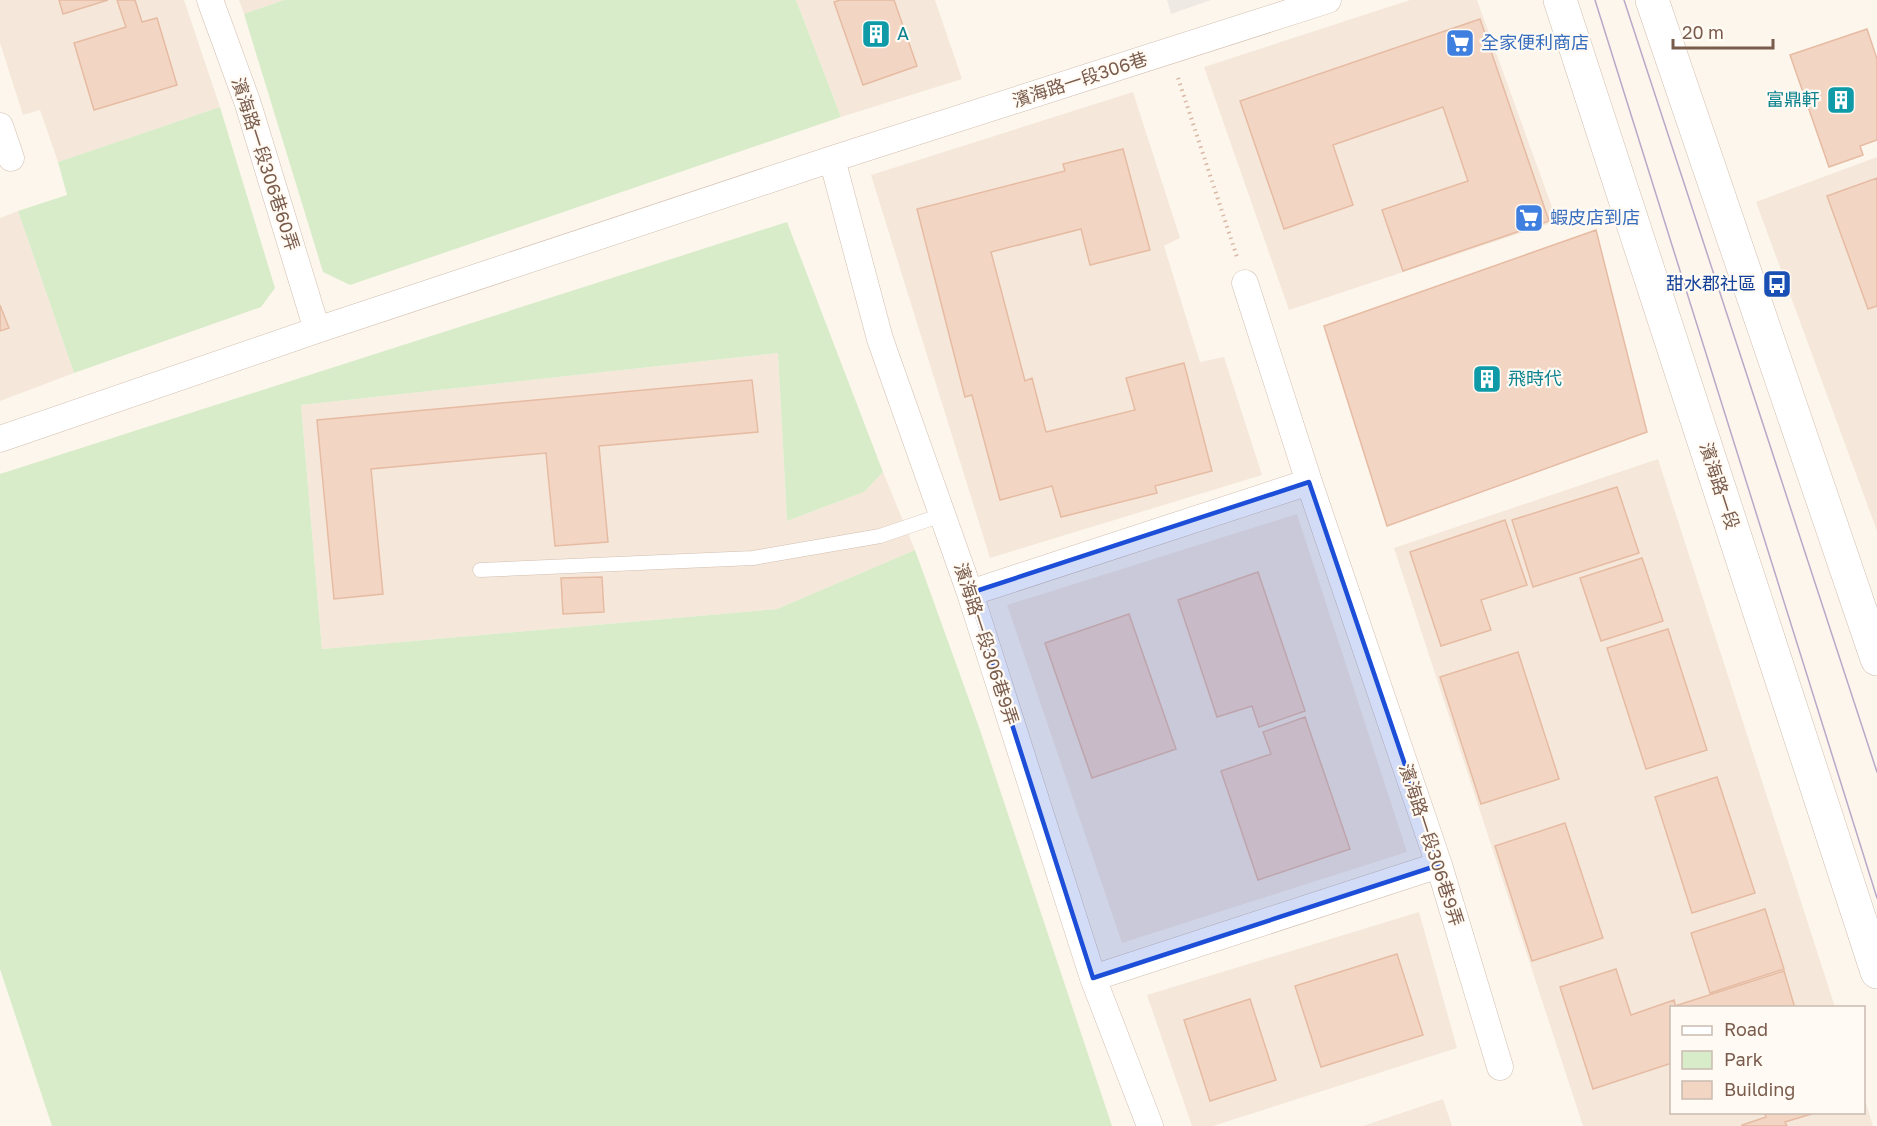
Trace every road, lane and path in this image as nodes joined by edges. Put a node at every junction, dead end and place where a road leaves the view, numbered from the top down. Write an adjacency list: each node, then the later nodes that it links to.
1 (210, 0): 10 (street, 濱海路一段306巷60弄)
2 (1328, 0): 5 (street, 濱海路一段306巷)
3 (1560, 0): 18 (street, 濱海路一段)
4 (1652, 0): 16 (street)
5 (1170, 51): 8 (street, 濱海路一段306巷); 9 (path)
6 (0, 126): 7 (street)
7 (11, 158)
8 (832, 159): 10 (street, 濱海路一段306巷); 13 (street, 濱海路一段306巷9弄)
9 (1245, 283): 12 (street, 濱海路一段306巷9弄)
10 (317, 330): 11 (street, 濱海路一段306巷)
11 (0, 439)
12 (1309, 482): 15 (street); 17 (street, 濱海路一段306巷9弄)
13 (942, 515): 14 (lane); 15 (street, 濱海路一段306巷9弄)
14 (480, 570)
15 (970, 593): 19 (street, 濱海路一段306巷9弄)
16 (1877, 658)
17 (1438, 865): 19 (street); 20 (street, 濱海路一段306巷9弄)
18 (1877, 972)
19 (1093, 978): 21 (street, 濱海路一段306巷9弄)
20 (1500, 1067)
21 (1150, 1126)

